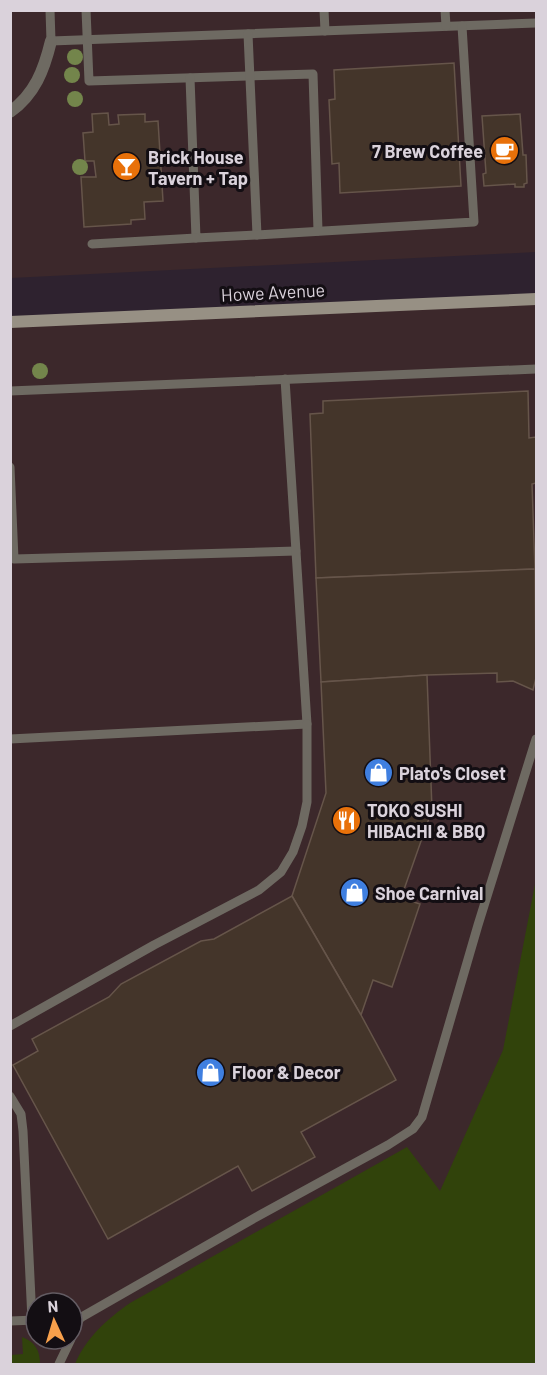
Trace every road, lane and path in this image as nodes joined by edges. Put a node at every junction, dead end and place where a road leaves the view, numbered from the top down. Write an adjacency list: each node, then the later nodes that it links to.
1 (50, 10): 11 (lane)
2 (86, 10): 10 (lane)
3 (324, 10): 8 (lane)
4 (445, 10): 6 (lane)
5 (537, 23): 7 (lane)
6 (446, 26): 7 (lane); 8 (lane)
7 (462, 26): 15 (lane)
8 (325, 31): 9 (lane)
9 (248, 34): 10 (lane); 12 (lane)
10 (88, 40): 11 (lane); 13 (lane)
11 (51, 42): 14 (street)
12 (250, 76): 13 (lane); 15 (lane); 16 (lane)
13 (190, 78): 17 (lane)
14 (10, 112)
15 (318, 231): 16 (lane)
16 (257, 235): 17 (lane)
17 (196, 238): 18 (lane)
18 (92, 244)
19 (537, 298): 20 (street, Howe Avenue)
20 (10, 322)
21 (537, 369): 22 (lane)
22 (285, 379): 23 (lane); 25 (lane)
23 (10, 391)
24 (10, 467): 26 (lane)
25 (296, 551): 26 (lane); 27 (lane)
26 (12, 559)
27 (307, 724): 28 (lane); 30 (lane)
28 (10, 739)
29 (537, 739): 33 (lane)
30 (10, 1026)
31 (10, 1096): 32 (lane)
32 (32, 1291)
33 (84, 1314)
34 (65, 1351): 35 (lane)
35 (59, 1365)

